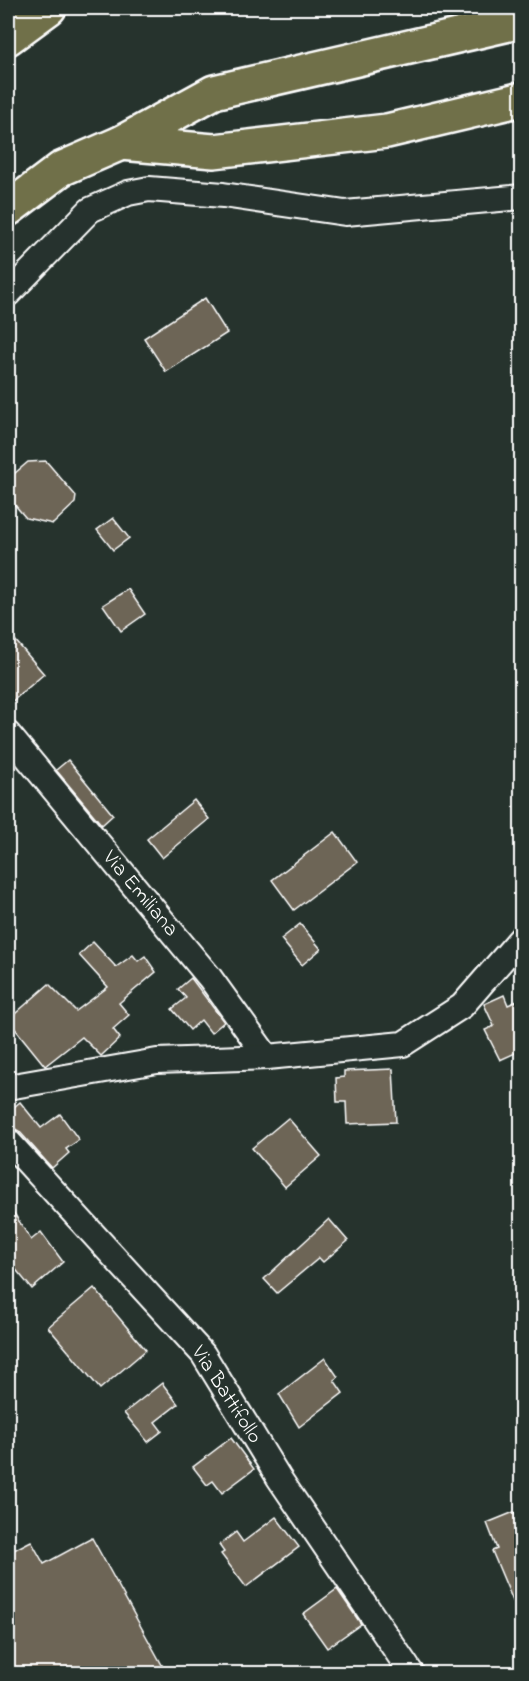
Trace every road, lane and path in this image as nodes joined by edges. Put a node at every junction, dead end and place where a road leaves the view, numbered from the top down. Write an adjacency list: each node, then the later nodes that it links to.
1 (49, 8): 3 (highway)
2 (522, 21): 5 (highway)
3 (8, 38)
4 (522, 99): 5 (highway)
5 (122, 143): 7 (highway)
6 (522, 197): 8 (street)
7 (8, 209)
8 (8, 294)
9 (8, 734): 11 (street, Via Emiliana)
10 (522, 938): 11 (street)
11 (267, 1057): 12 (street)
12 (8, 1087)
13 (8, 1141): 14 (street, Via Battifollo)
14 (412, 1674)

